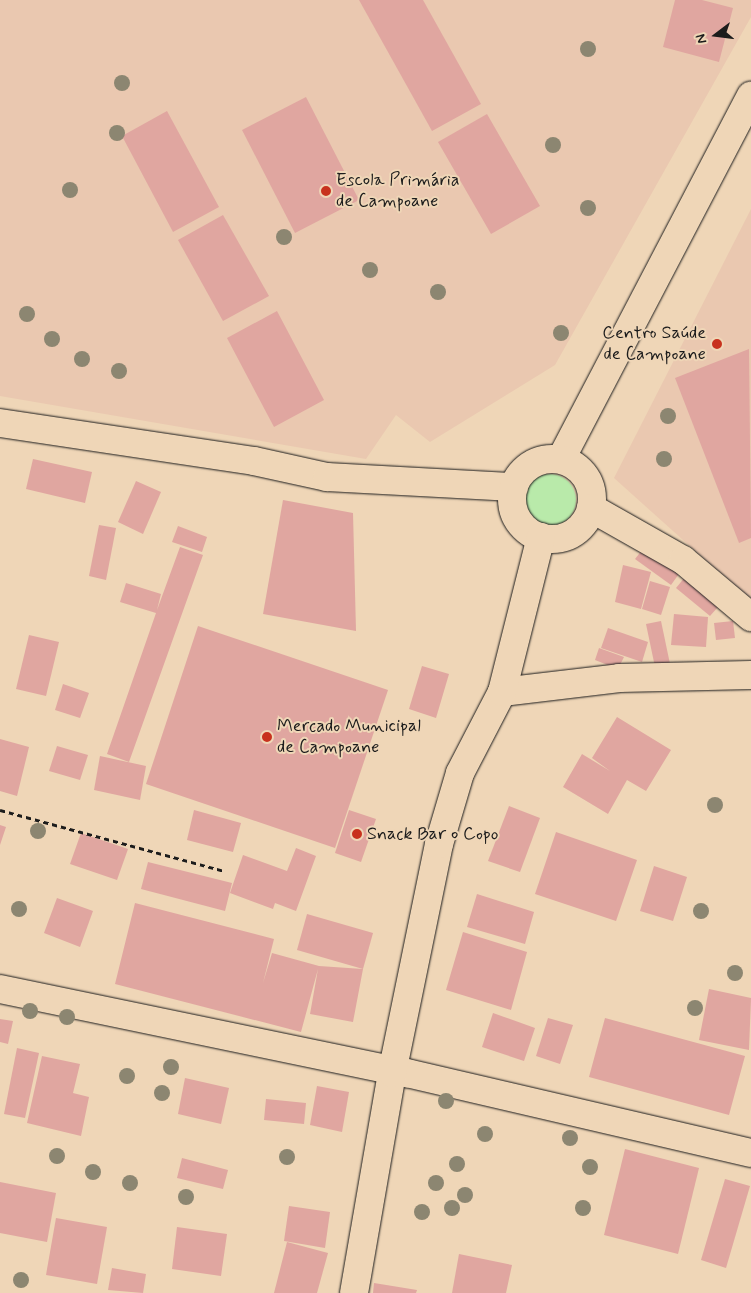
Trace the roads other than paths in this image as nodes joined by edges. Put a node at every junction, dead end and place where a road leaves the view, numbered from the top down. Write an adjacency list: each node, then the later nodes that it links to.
1 (751, 96): 3 (street)
2 (0, 422): 4 (street)
3 (561, 459): 4 (street); 5 (street)
4 (514, 487): 6 (street)
5 (591, 508): 6 (street); 7 (street)
6 (541, 537): 9 (street)
7 (751, 617)
8 (751, 675): 9 (street)
9 (502, 692): 11 (street)
10 (0, 989): 11 (street)
11 (392, 1073): 12 (street); 13 (street)
12 (751, 1153)
13 (354, 1293)

